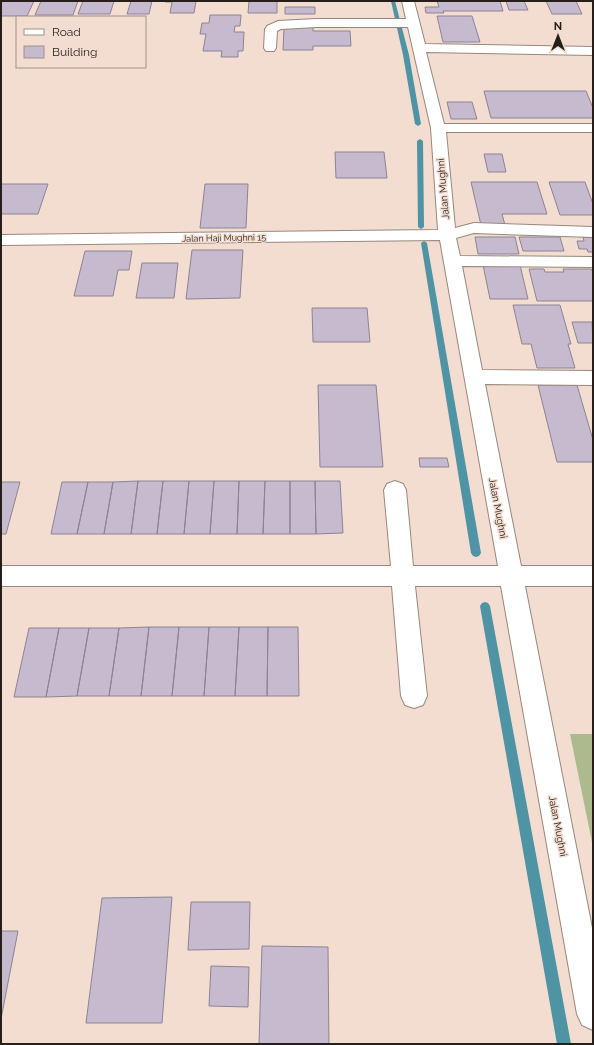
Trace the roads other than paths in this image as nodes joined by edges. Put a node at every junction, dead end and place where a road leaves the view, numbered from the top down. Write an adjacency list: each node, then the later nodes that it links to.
1 (408, 1): 2 (street, Jalan Mughni)
2 (409, 23): 3 (street); 4 (street, Jalan Mughni)
3 (270, 48)
4 (419, 48): 5 (street); 6 (street, Jalan Mughni)
5 (593, 51)
6 (438, 128): 7 (street); 9 (street, Jalan Mughni)
7 (593, 128)
8 (593, 232): 9 (street, Jalan Haji Mughni 15)
9 (447, 235): 10 (street, Jalan Haji Mughni 15); 11 (street, Jalan Mughni)
10 (1, 240)
11 (453, 261): 12 (street); 13 (street, Jalan Mughni)
12 (593, 262)
13 (474, 378): 14 (street); 16 (street, Jalan Mughni)
14 (593, 378)
15 (395, 490): 18 (street)
16 (511, 575): 18 (street); 19 (street); 21 (street, Jalan Mughni)
17 (1, 576): 18 (street)
18 (403, 576): 20 (street)
19 (593, 576)
20 (414, 696)
21 (593, 1014)

